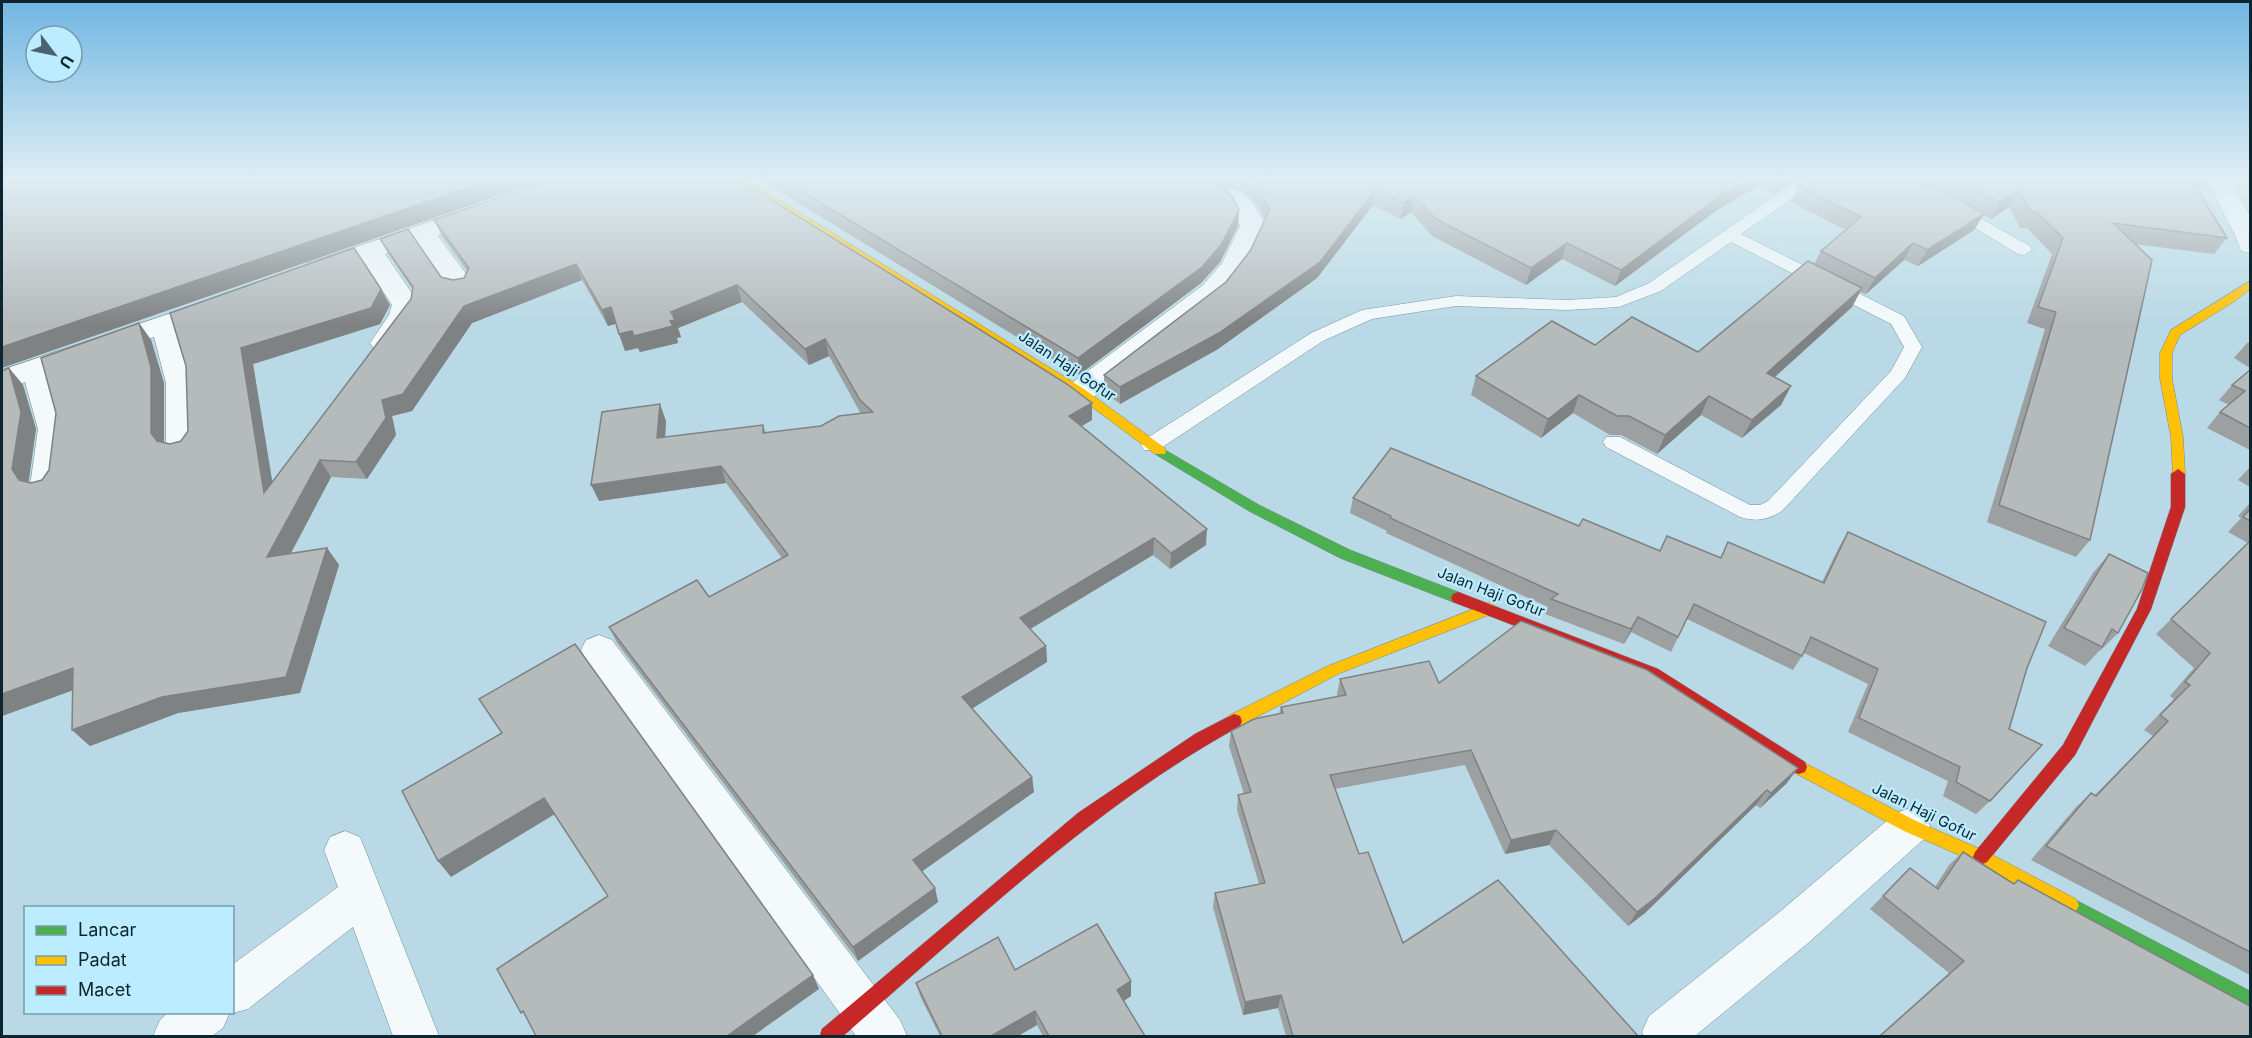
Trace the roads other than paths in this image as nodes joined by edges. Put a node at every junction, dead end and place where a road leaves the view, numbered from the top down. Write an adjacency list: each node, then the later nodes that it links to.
1 (438, 227): 7 (street)
2 (820, 227): 20 (street, Jalan Haji Gofur)
3 (1252, 227): 20 (street)
4 (1741, 227): 8 (lane)
5 (1986, 227): 10 (lane)
6 (2244, 227): 9 (street)
7 (423, 233): 11 (street); 14 (street)
8 (1732, 236): 21 (lane); 22 (lane)
9 (2250, 245)
10 (2024, 250)
11 (370, 251): 12 (street); 17 (street)
12 (294, 278)
13 (2250, 284): 29 (street)
14 (460, 286)
15 (240, 297): 16 (street)
16 (164, 324): 18 (street); 23 (street)
17 (384, 343)
18 (36, 368): 19 (street); 24 (street)
19 (2, 380)
20 (1080, 392): 22 (street, Jalan Haji Gofur)
21 (1613, 442)
22 (1151, 445): 25 (street, Jalan Haji Gofur)
23 (182, 448)
24 (46, 486)
25 (1489, 609): 27 (street, Jalan Haji Gofur); 34 (street)
26 (599, 650): 34 (street)
27 (1910, 826): 29 (street, Jalan Haji Gofur); 35 (street)
28 (345, 850): 30 (street)
29 (1981, 857): 32 (street, Jalan Haji Gofur)
30 (360, 896): 31 (street); 37 (street)
31 (234, 991)
32 (2250, 1001)
33 (204, 1014): 36 (street)
34 (873, 1021): 38 (street)
35 (1665, 1032)
36 (176, 1036)
37 (416, 1036)
38 (829, 1036)

